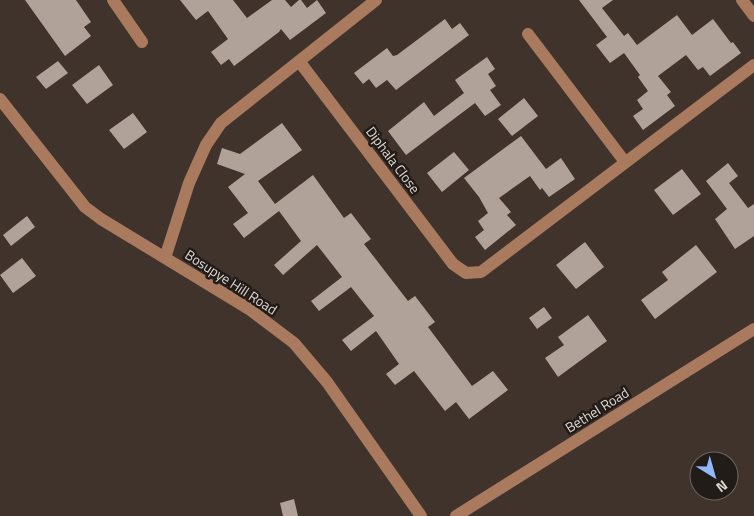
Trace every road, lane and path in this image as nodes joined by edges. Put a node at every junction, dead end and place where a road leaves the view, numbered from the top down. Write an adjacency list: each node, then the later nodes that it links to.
1 (113, 0): 6 (street)
2 (742, 0): 4 (street)
3 (368, 2): 7 (street)
4 (754, 16)
5 (528, 34): 10 (street)
6 (142, 42)
7 (299, 62): 10 (street, Diphala Close); 11 (street)
8 (754, 65): 10 (street)
9 (0, 99): 11 (street, Bosupye Hill Road)
10 (625, 162)
11 (165, 258): 13 (street, Bosupye Hill Road)
12 (754, 329): 14 (street, Bethel Road)
13 (421, 516)
14 (456, 516)

